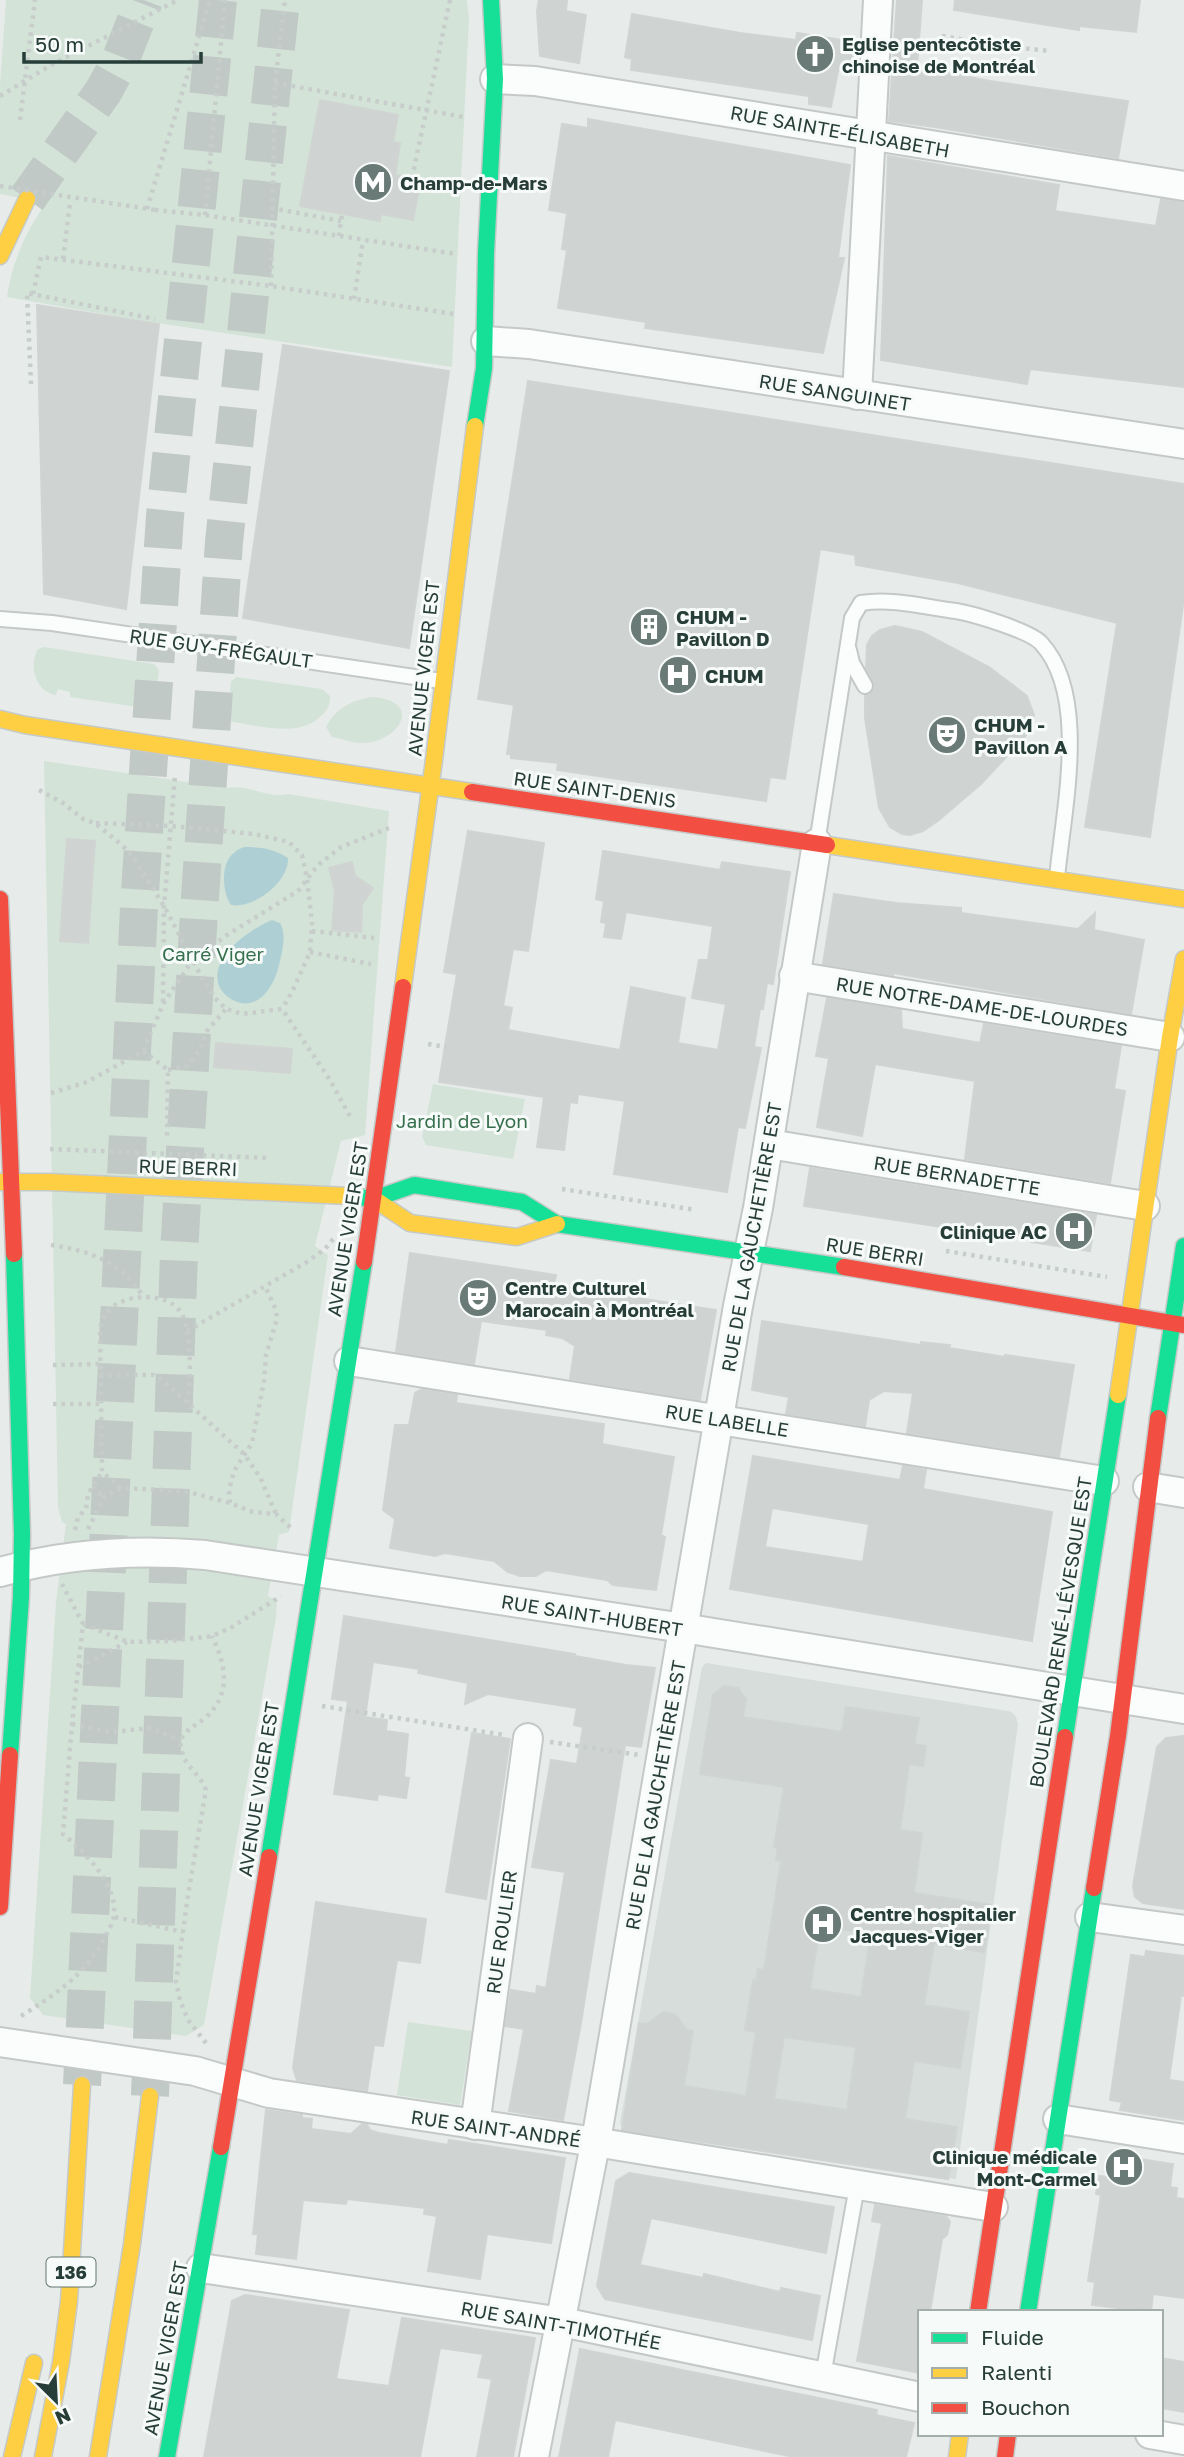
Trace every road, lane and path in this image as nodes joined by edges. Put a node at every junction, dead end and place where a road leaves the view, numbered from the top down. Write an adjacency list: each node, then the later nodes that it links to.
1 (35, 0): 16 (path)
2 (177, 0): 13 (path, bridge)
3 (210, 0): 24 (path)
4 (225, 0): 26 (path)
5 (285, 0): 12 (path)
6 (450, 0): 14 (path)
7 (491, 0): 11 (main road, AVENUE VIGER EST)
8 (878, 0): 17 (street)
9 (942, 36): 10 (path)
10 (1050, 51)
11 (495, 79): 17 (street, RUE SAINTE-ÉLISABETH); 39 (main road, AVENUE VIGER EST)
12 (275, 83): 14 (path); 23 (path)
13 (0, 96)
14 (426, 110): 15 (path); 18 (path)
15 (469, 118)
16 (20, 120)
17 (871, 136): 20 (street, RUE SAINTE-ÉLISABETH); 41 (street)
18 (412, 178)
19 (0, 186): 24 (path, bridge)
20 (1184, 186)
21 (27, 199): 31 (main road)
22 (70, 203): 33 (path)
23 (271, 208): 27 (path); 28 (path)
24 (147, 209): 26 (path, bridge)
25 (342, 214): 27 (path)
26 (205, 215): 28 (path)
27 (341, 221): 29 (path)
28 (271, 226): 29 (path); 34 (path)
29 (339, 236): 30 (path)
30 (363, 240): 32 (path); 36 (path)
31 (0, 256)
32 (464, 256)
33 (63, 259): 34 (path); 35 (path)
34 (271, 286): 36 (path)
35 (33, 294): 38 (path); 40 (path)
36 (354, 299): 37 (path)
37 (458, 315)
38 (155, 319)
39 (486, 341): 41 (street, RUE SANGUINET); 45 (main road, AVENUE VIGER EST)
40 (31, 384)
41 (857, 395): 42 (street, RUE SANGUINET)
42 (1184, 444)
43 (0, 619): 45 (lane, RUE GUY-FRÉGAULT)
44 (847, 645): 46 (lane); 54 (lane); 56 (lane)
45 (442, 681): 49 (main road, AVENUE VIGER EST)
46 (864, 687)
47 (0, 719): 49 (main road, RUE SAINT-DENIS)
48 (175, 772): 52 (path)
49 (430, 785): 54 (main road, RUE SAINT-DENIS); 83 (main road, AVENUE VIGER EST)
50 (39, 790): 51 (path)
51 (95, 823): 52 (path); 59 (path)
52 (171, 826): 55 (path); 59 (path)
53 (390, 828): 55 (path)
54 (817, 843): 56 (main road, RUE SAINT-DENIS); 66 (street, RUE DE LA GAUCHETIÈRE EST)
55 (307, 878): 60 (path); 64 (path)
56 (1056, 879): 58 (main road, RUE SAINT-DENIS)
57 (0, 899): 81 (main road)
58 (1184, 899)
59 (164, 906): 64 (path); 67 (path)
60 (312, 931): 61 (path); 62 (path)
61 (374, 938)
62 (310, 952): 65 (path); 69 (path)
63 (1184, 959): 70 (main road, BOULEVARD RENÉ-LÉVESQUE EST)
64 (192, 961): 67 (path); 68 (path)
65 (371, 964)
66 (794, 976): 70 (street, RUE NOTRE-DAME-DE-LOURDES); 78 (street, RUE DE LA GAUCHETIÈRE EST)
67 (163, 1004): 73 (path)
68 (226, 1009): 69 (path); 74 (path)
69 (282, 1009): 76 (path)
70 (1170, 1037): 84 (main road, BOULEVARD RENÉ-LÉVESQUE EST)
71 (428, 1044): 72 (path)
72 (446, 1047)
73 (143, 1051): 74 (path); 75 (path)
74 (168, 1070): 77 (path)
75 (51, 1093)
76 (352, 1120)
77 (167, 1137)
78 (769, 1144): 84 (street, RUE BERNADETTE); 90 (street, RUE DE LA GAUCHETIÈRE EST)
79 (62, 1148): 80 (path, RUE BERRI)
80 (277, 1158)
81 (6, 1182): 83 (main road, RUE BERRI); 117 (main road)
82 (558, 1189): 85 (path)
83 (374, 1199): 86 (main road, RUE BERRI); 86 (main road, RUE BERRI); 96 (main road, AVENUE VIGER EST)
84 (1145, 1206): 93 (main road, BOULEVARD RENÉ-LÉVESQUE EST)
85 (698, 1211)
86 (557, 1224): 90 (main road, RUE BERRI)
87 (334, 1238): 91 (path)
88 (51, 1245): 92 (path)
89 (1184, 1246): 94 (main road)
90 (750, 1252): 93 (main road, RUE BERRI); 103 (street, RUE DE LA GAUCHETIÈRE EST)
91 (265, 1286): 95 (path); 104 (path)
92 (143, 1298): 95 (path); 97 (path)
93 (1131, 1316): 94 (main road, RUE BERRI); 106 (main road, BOULEVARD RENÉ-LÉVESQUE EST)
94 (1179, 1324): 108 (main road)
95 (187, 1331): 102 (path)
96 (349, 1361): 103 (street, RUE LABELLE); 118 (main road, AVENUE VIGER EST)
97 (100, 1364): 98 (path); 99 (path)
98 (53, 1366)
99 (100, 1374): 101 (path); 102 (path)
100 (53, 1404): 101 (path)
101 (100, 1404): 105 (path)
102 (188, 1405): 104 (path)
103 (719, 1420): 106 (street, RUE LABELLE); 122 (street, RUE DE LA GAUCHETIÈRE EST)
104 (244, 1454): 112 (path); 113 (path)
105 (102, 1472): 107 (path); 109 (path)
106 (1104, 1481): 126 (main road, BOULEVARD RENÉ-LÉVESQUE EST)
107 (92, 1487): 111 (path); 115 (path)
108 (1148, 1487): 110 (street); 127 (main road)
109 (121, 1488): 111 (path); 112 (path)
110 (1184, 1493)
111 (104, 1497): 114 (path)
112 (230, 1503): 113 (path)
113 (276, 1514): 116 (path)
114 (88, 1529)
115 (75, 1530)
116 (293, 1530)
117 (11, 1569): 118 (street, RUE SAINT-HUBERT); 134 (main road)
118 (315, 1572): 122 (street, RUE SAINT-HUBERT); 128 (main road, AVENUE VIGER EST)
119 (62, 1584): 121 (path)
120 (282, 1595): 123 (path)
121 (83, 1624): 124 (path); 125 (path)
122 (683, 1628): 126 (street, RUE SAINT-HUBERT); 149 (street, RUE DE LA GAUCHETIÈRE EST)
123 (212, 1636): 124 (path); 132 (path)
124 (128, 1642): 125 (path)
125 (78, 1667): 130 (path)
126 (1073, 1692): 127 (street, RUE SAINT-HUBERT); 152 (main road, BOULEVARD RENÉ-LÉVESQUE EST)
127 (1122, 1700): 129 (street, RUE SAINT-HUBERT); 137 (main road)
128 (294, 1702): 131 (path); 143 (main road, AVENUE VIGER EST)
129 (1184, 1709)
130 (72, 1724): 132 (path); 136 (path)
131 (528, 1738): 133 (path); 147 (street, RUE ROULIER)
132 (180, 1740): 139 (path)
133 (646, 1756)
134 (4, 1816): 135 (main road)
135 (0, 1907)
136 (115, 1917): 139 (path); 140 (path)
137 (1090, 1917): 138 (street); 146 (main road)
138 (1184, 1930)
139 (183, 1932): 142 (path)
140 (21, 2017)
141 (0, 2042): 143 (street, RUE SAINT-ANDRÉ)
142 (208, 2045)
143 (231, 2081): 147 (street, RUE SAINT-ANDRÉ); 154 (main road, AVENUE VIGER EST)
144 (82, 2085): 150 (main road, 136)
145 (150, 2096): 167 (main road)
146 (1058, 2119): 148 (street); 156 (main road)
147 (475, 2125): 149 (street, RUE SAINT-ANDRÉ)
148 (1184, 2139)
149 (596, 2142): 151 (street, RUE SAINT-ANDRÉ); 157 (street, RUE DE LA GAUCHETIÈRE EST)
150 (77, 2148): 153 (main road); 166 (main road, 136)
151 (857, 2186): 152 (street, RUE SAINT-ANDRÉ); 159 (lane)
152 (993, 2207): 155 (main road, BOULEVARD RENÉ-LÉVESQUE EST)
153 (56, 2254)
154 (201, 2267): 157 (street, RUE SAINT-TIMOTHÉE); 168 (main road, AVENUE VIGER EST)
155 (978, 2310)
156 (1028, 2310)
157 (562, 2322): 159 (street, RUE SAINT-TIMOTHÉE); 169 (street, RUE DE LA GAUCHETIÈRE EST)
158 (37, 2347): 165 (main road)
159 (823, 2376): 160 (street, RUE SAINT-TIMOTHÉE)
160 (918, 2397)
161 (960, 2436): 170 (main road)
162 (1008, 2436): 171 (main road)
163 (1161, 2436): 164 (street)
164 (1184, 2440)
165 (12, 2457)
166 (43, 2457)
167 (98, 2457)
168 (167, 2457)
169 (534, 2457)
170 (957, 2457)
171 (1005, 2457)

